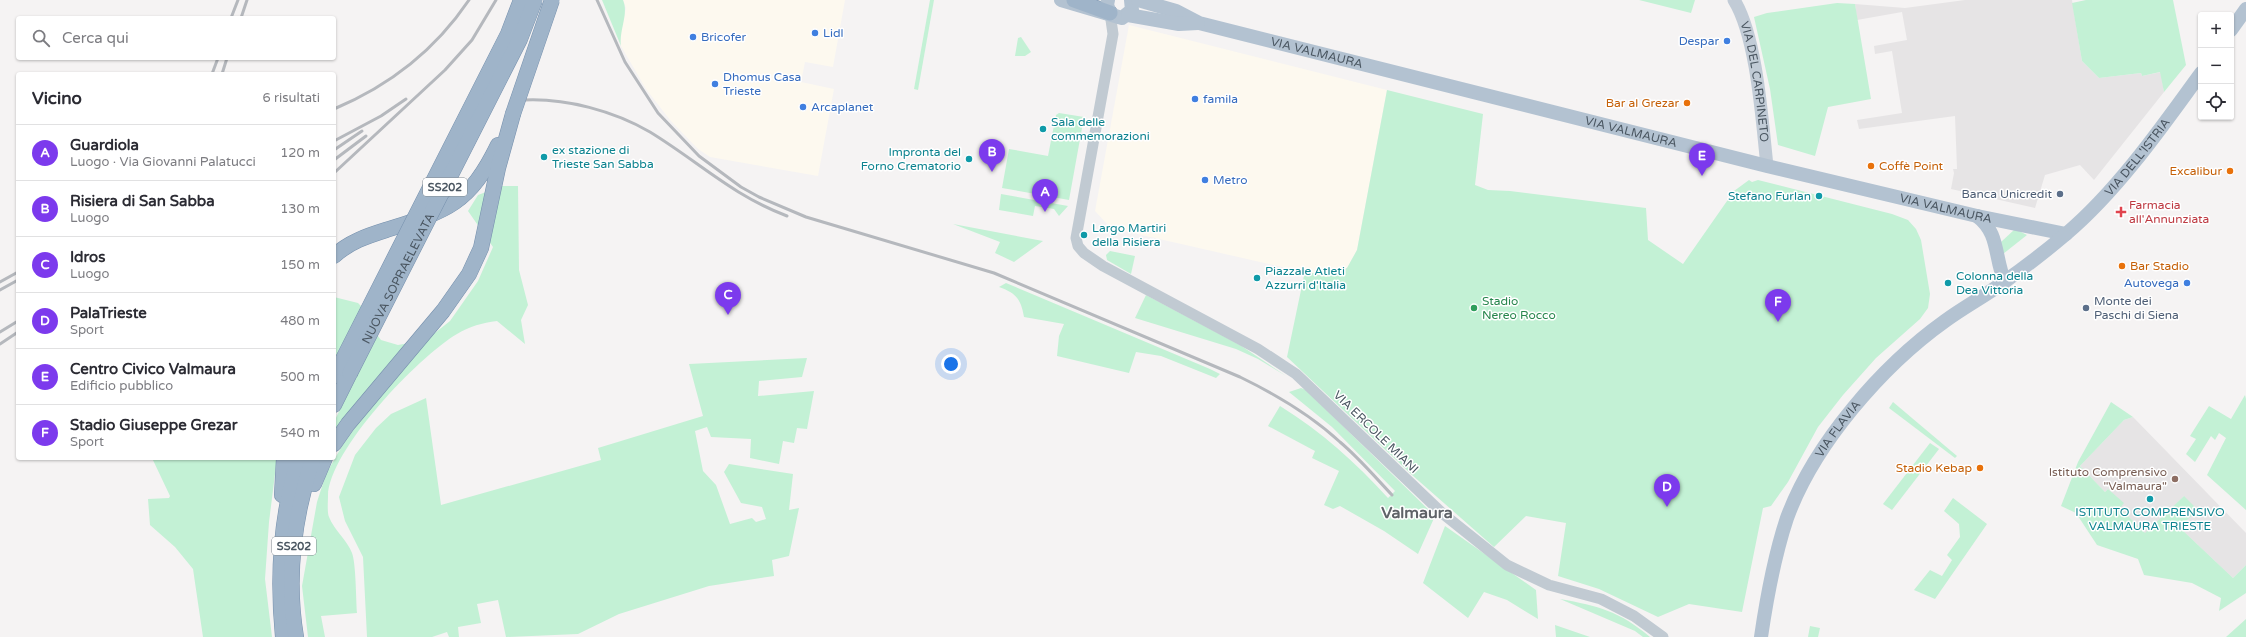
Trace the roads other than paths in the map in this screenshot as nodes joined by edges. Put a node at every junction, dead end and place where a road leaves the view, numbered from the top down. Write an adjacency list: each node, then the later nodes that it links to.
1 (521, 0): 20 (highway, NUOVA SOPRAELEVATA / SS202, bridge)
2 (535, 0): 20 (highway, NUOVA SOPRAELEVATA / SS202, bridge)
3 (552, 0): 14 (highway, bridge)
4 (1061, 0): 10 (main road, VIA VALMAURA)
5 (1074, 0): 10 (highway)
6 (1131, 0): 10 (main road)
7 (1138, 0): 11 (main road, VIA VALMAURA)
8 (1734, 0): 15 (main road, VIA DEL CARPINETO)
9 (2246, 9): 12 (main road)
10 (1117, 11): 11 (main road, VIA VALMAURA); 31 (street, VIA ERCOLE MIANI)
11 (1199, 23): 15 (main road, VIA VALMAURA)
12 (2234, 26)
13 (2198, 76): 17 (main road, VIA DELL'ISTRIA)
14 (513, 114): 18 (highway, bridge); 22 (highway)
15 (1767, 166): 16 (main road, VIA VALMAURA)
16 (1977, 216): 17 (main road, VIA VALMAURA); 19 (main road)
17 (2066, 234): 19 (main road, VIA DELL'ISTRIA)
18 (336, 254)
19 (2005, 282): 32 (main road, VIA FLAVIA)
20 (341, 372): 21 (highway, NUOVA SOPRAELEVATA / SS202)
21 (336, 396)
22 (336, 441)
23 (284, 460): 27 (highway)
24 (298, 460): 27 (highway, SS202)
25 (312, 460): 28 (highway, SS202)
26 (324, 460): 28 (highway)
27 (279, 559): 29 (highway, SS202)
28 (292, 601): 30 (highway, SS202)
29 (283, 637)
30 (296, 637)
31 (1663, 637)
32 (1761, 637)

